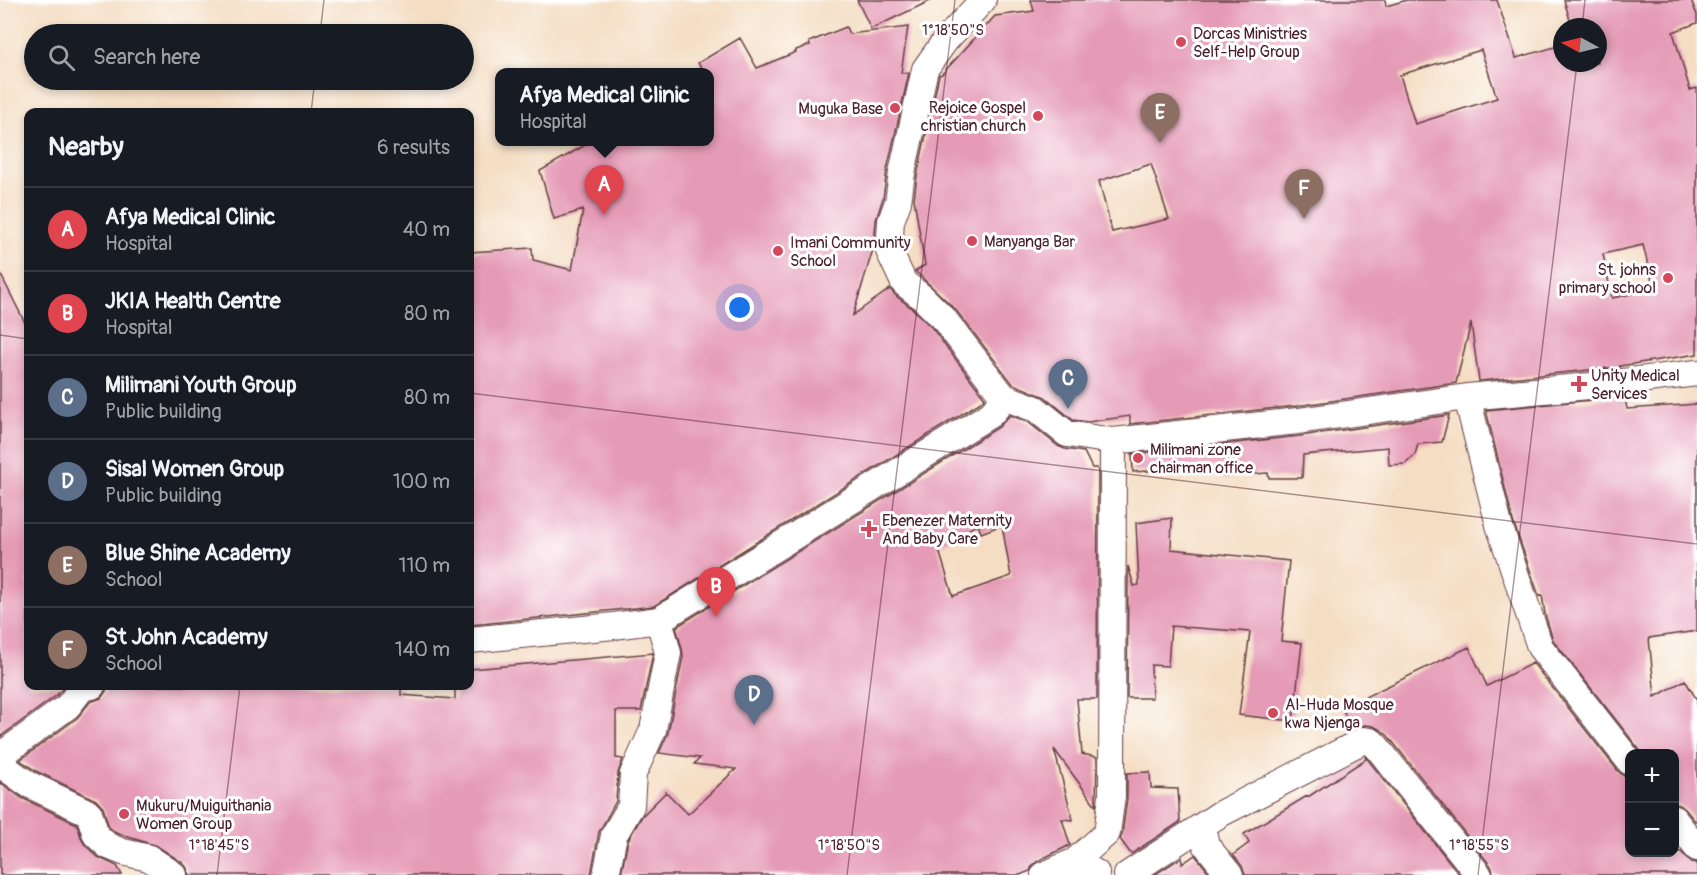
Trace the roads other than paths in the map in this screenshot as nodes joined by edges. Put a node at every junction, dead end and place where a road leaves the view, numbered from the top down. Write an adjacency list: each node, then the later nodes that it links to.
1 (983, 0): 3 (street)
2 (1697, 373): 4 (street)
3 (1004, 397): 5 (street); 6 (street)
4 (1467, 397): 5 (street); 10 (street)
5 (1113, 441): 15 (street)
6 (658, 620): 7 (street); 17 (street)
7 (474, 640)
8 (80, 690): 9 (street)
9 (0, 756)
10 (1625, 757)
11 (0, 764): 16 (street)
12 (1679, 825): 14 (street)
13 (1202, 826): 20 (street); 21 (street); 22 (street)
14 (1697, 848)
15 (1075, 861): 18 (street); 19 (street)
16 (174, 875)
17 (606, 875)
18 (1044, 875)
19 (1096, 875)
20 (1127, 875)
21 (1230, 875)
22 (1479, 875)

